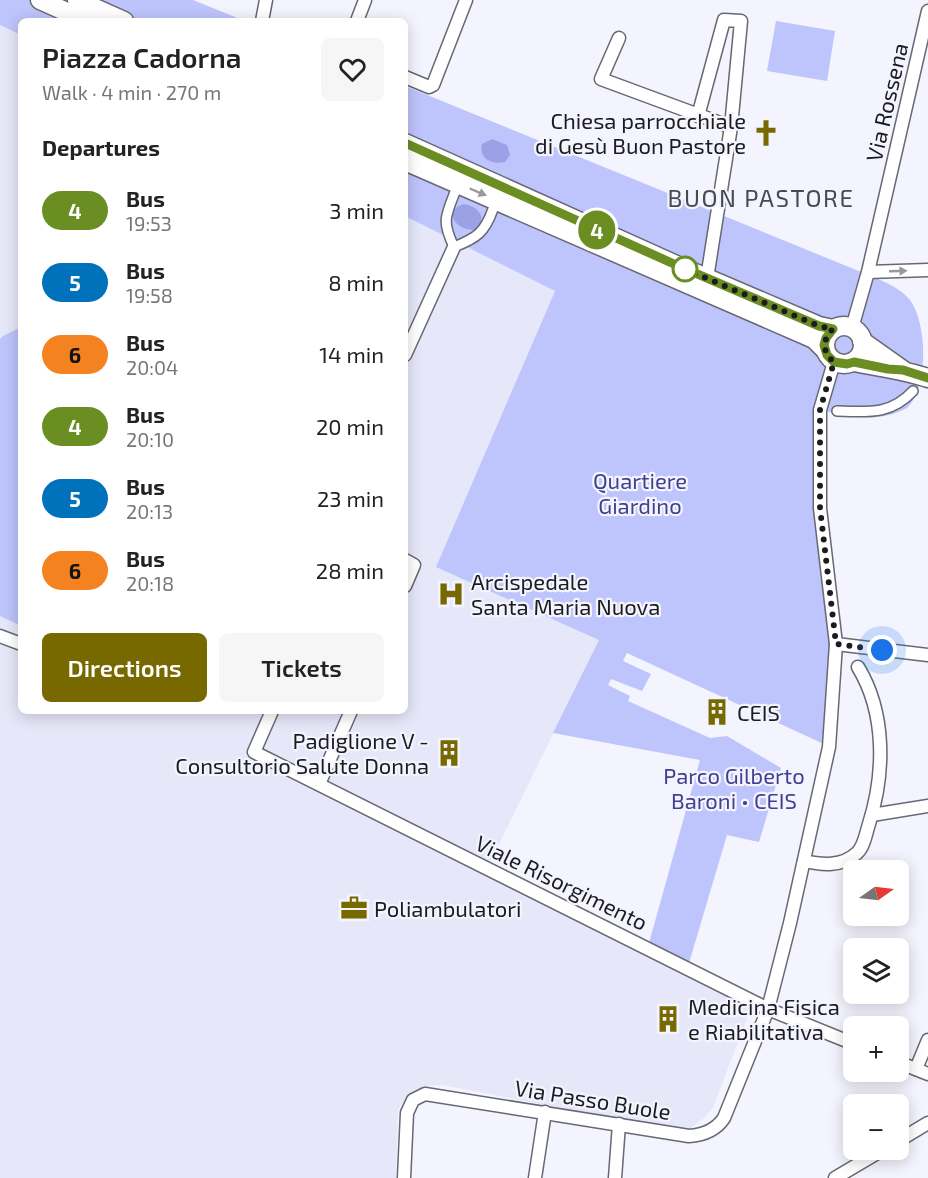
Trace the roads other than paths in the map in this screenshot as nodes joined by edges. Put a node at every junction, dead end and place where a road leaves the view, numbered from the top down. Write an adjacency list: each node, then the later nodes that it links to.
1 (40, 0): 7 (main road)
2 (77, 0): 8 (main road)
3 (266, 0): 9 (street)
4 (365, 0): 10 (street)
5 (466, 0): 12 (street)
6 (928, 11): 21 (street, Via Rossena)
7 (80, 18)
8 (117, 18)
9 (263, 18)
10 (358, 18)
11 (619, 38): 13 (street)
12 (408, 78)
13 (698, 116): 14 (street); 14 (street)
14 (731, 127): 22 (street)
15 (408, 144): 22 (main road)
16 (408, 162): 26 (main road, one-way to 26)
17 (455, 192): 19 (street)
18 (493, 209): 19 (street)
19 (454, 247): 25 (street)
20 (928, 270): 21 (street, one-way to 20)
21 (868, 273): 24 (street, Via Rossena)
22 (707, 278): 23 (main road)
23 (833, 329): 24 (main road); 26 (main road)
24 (857, 334): 27 (main road); 28 (main road)
25 (408, 348)
26 (829, 356): 27 (main road); 34 (street, Via Passo Buole)
27 (854, 362): 28 (main road)
28 (903, 370): 29 (main road)
29 (928, 378)
30 (913, 391): 31 (street)
31 (837, 411)
32 (0, 636): 33 (street)
33 (18, 643)
34 (836, 644): 35 (street); 42 (street, Via Passo Buole)
35 (928, 655)
36 (858, 667): 41 (street)
37 (271, 714): 39 (street, Viale Risorgimento)
38 (350, 714): 39 (street)
39 (320, 784): 43 (street, Viale Risorgimento)
40 (928, 806): 41 (street)
41 (872, 815): 42 (street)
42 (804, 861): 43 (street, Via Passo Buole)
43 (768, 1009): 44 (street, Viale Risorgimento); 49 (street, Via Passo Buole)
44 (843, 1040)
45 (928, 1040): 46 (street)
46 (922, 1072)
47 (545, 1112): 49 (street, Via Passo Buole); 52 (street, Via Passo Buole); 53 (street)
48 (928, 1123): 50 (street)
49 (619, 1124): 54 (street)
50 (909, 1134)
51 (865, 1160): 55 (street)
52 (404, 1178)
53 (535, 1178)
54 (615, 1178)
55 (835, 1178)

